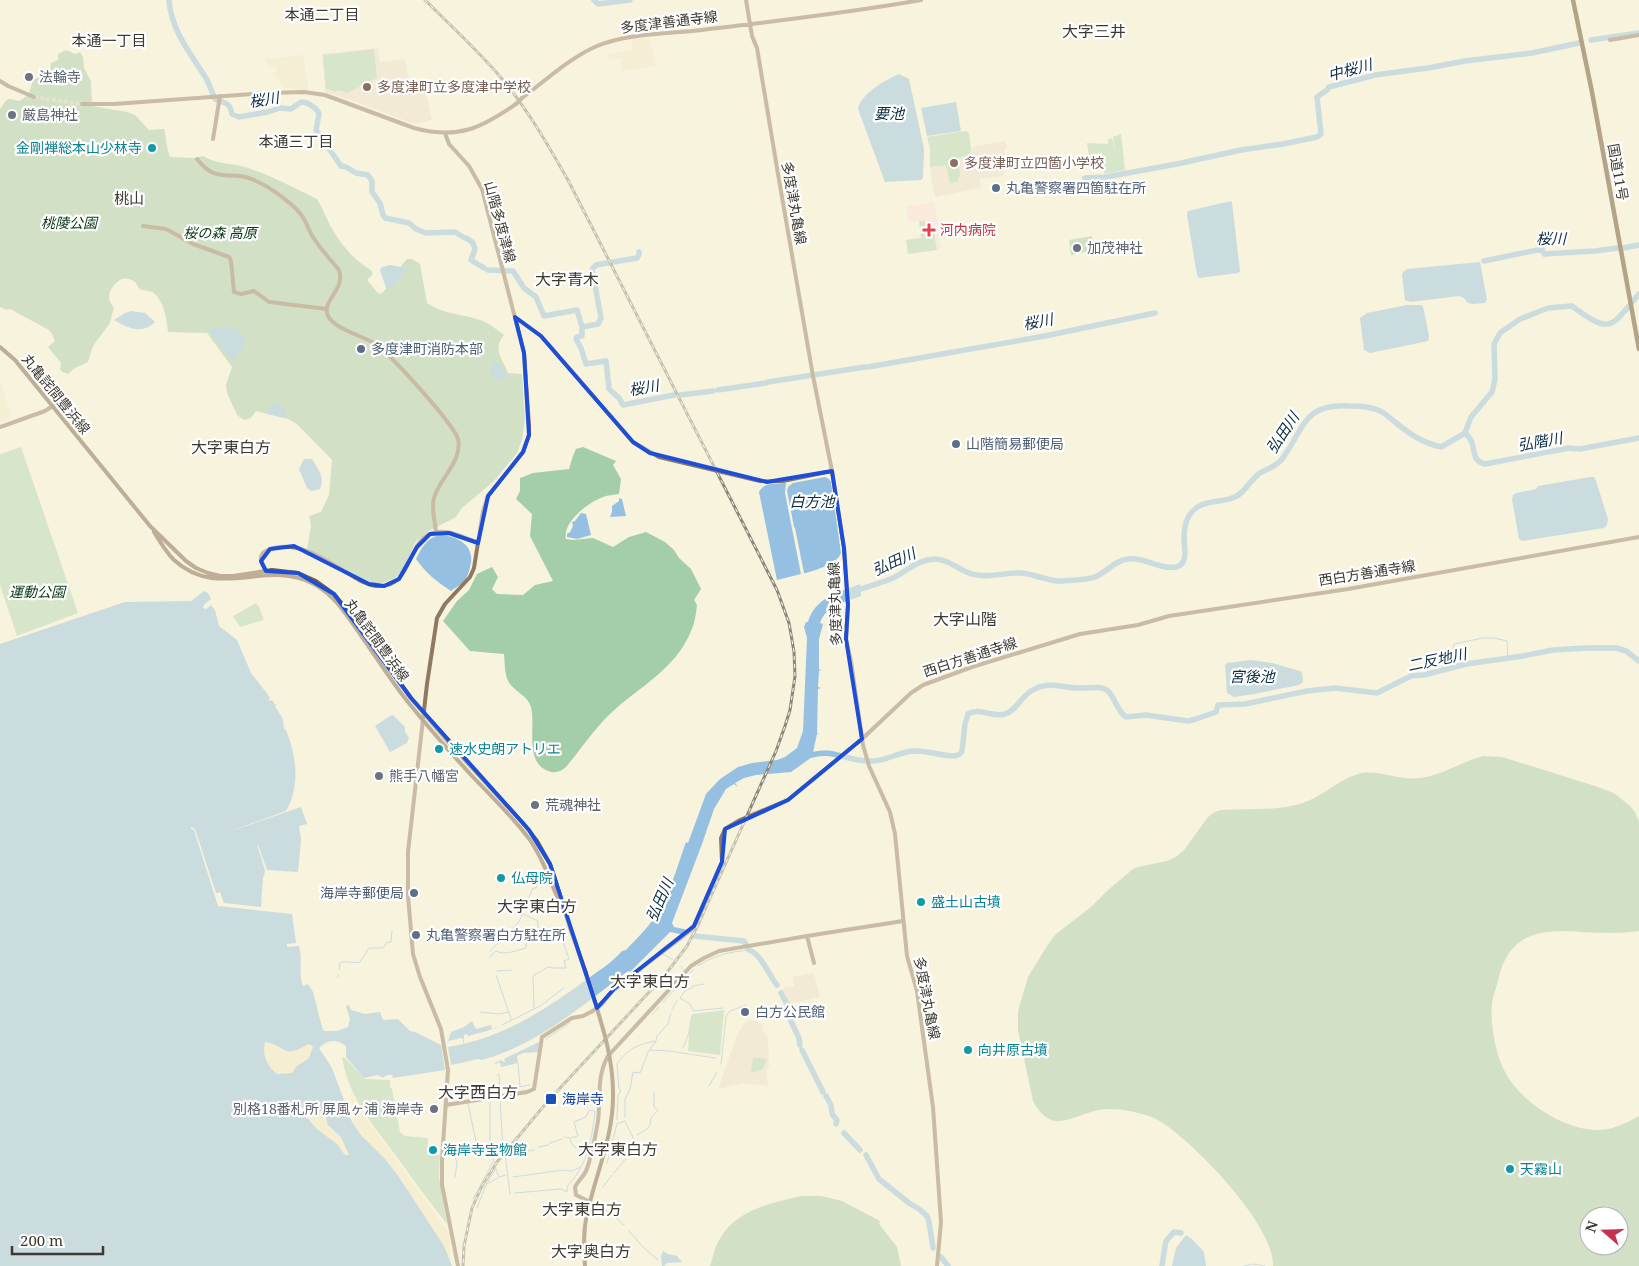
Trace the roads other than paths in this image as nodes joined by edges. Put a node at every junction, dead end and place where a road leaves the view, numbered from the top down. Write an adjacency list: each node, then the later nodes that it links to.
1 (746, 0): 4 (main road, 多度津丸亀線)
2 (921, 0): 4 (main road, 多度津善通寺線)
3 (1573, 0): 18 (highway, 国道11号)
4 (749, 24): 11 (main road, 多度津善通寺線, bridge); 21 (main road, 多度津丸亀線)
5 (1639, 35): 6 (main road)
6 (1610, 40)
7 (0, 81): 8 (main road)
8 (34, 97)
9 (220, 99): 10 (main road); 11 (main road); 12 (main road)
10 (82, 104)
11 (446, 133): 16 (main road, 山階多度津線)
12 (213, 139)
13 (196, 159): 15 (main road)
14 (144, 226): 15 (main road)
15 (327, 309): 22 (main road)
16 (515, 317): 21 (main road); 24 (main road, 山階多度津線)
17 (0, 347): 19 (main road, 丸亀詫間豊浜線)
18 (1639, 349)
19 (52, 406): 20 (main road); 25 (main road, 丸亀詫間豊浜線)
20 (0, 427)
21 (832, 471): 28 (main road, 多度津丸亀線)
22 (436, 532): 24 (main road); 25 (main road)
23 (1639, 537): 28 (main road, 西白方善通寺線)
24 (478, 542): 26 (main road, 山階多度津線)
25 (267, 573): 26 (main road, 丸亀詫間豊浜線); 27 (main road, 丸亀詫間豊浜線)
26 (424, 713): 27 (main road, 山階多度津線); 30 (main road, 丸亀詫間豊浜線)
27 (423, 720): 30 (main road, 丸亀詫間豊浜線); 33 (main road, 山階多度津線)
28 (862, 739): 29 (main road, 多度津丸亀線); 33 (main road, 西白方善通寺線)
29 (903, 921): 31 (main road); 37 (main road, 多度津丸亀線)
30 (570, 928): 34 (main road, bridge)
31 (807, 936): 32 (main road); 34 (main road)
32 (814, 964)
33 (446, 1105): 35 (main road, 山階多度津線)
34 (590, 1202): 36 (main road)
35 (458, 1266)
36 (585, 1266)
37 (937, 1266)

